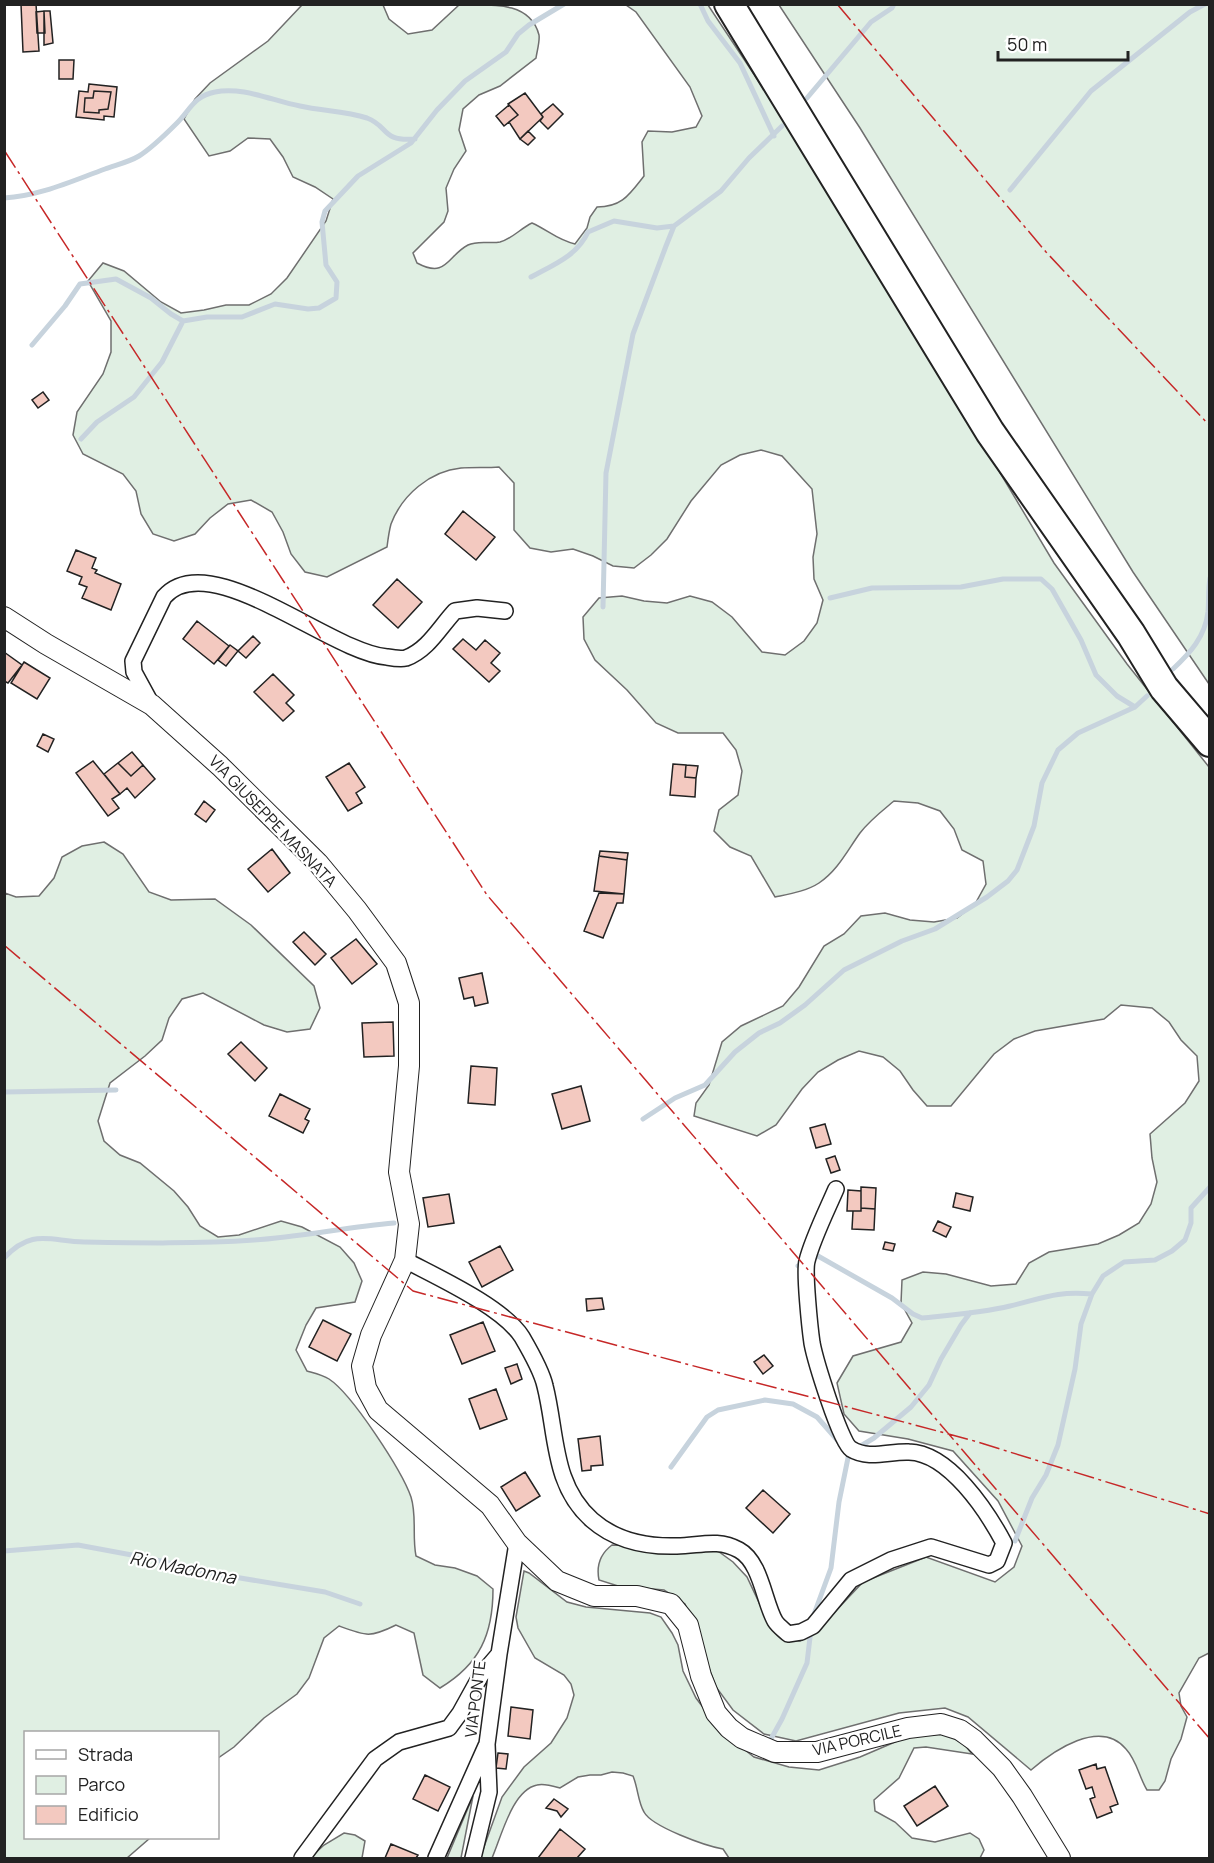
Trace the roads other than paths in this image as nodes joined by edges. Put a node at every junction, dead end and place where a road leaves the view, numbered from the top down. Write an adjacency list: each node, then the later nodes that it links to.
1 (729, 4): 5 (highway)
2 (505, 611): 4 (street)
3 (4, 617): 4 (street, VIA GIUSEPPE MASNATA)
4 (152, 705): 7 (street, VIA GIUSEPPE MASNATA)
5 (1209, 742)
6 (836, 1189): 7 (street)
7 (405, 1260): 8 (street, VIA GIUSEPPE MASNATA)
8 (517, 1543): 9 (street, VIA PONTE); 14 (street, VIA PORCILE)
9 (498, 1654): 10 (street, VIA PONTE); 11 (street)
10 (488, 1744): 12 (street); 13 (street, VIA PONTE)
11 (302, 1858)
12 (436, 1858)
13 (473, 1858)
14 (1059, 1858)

